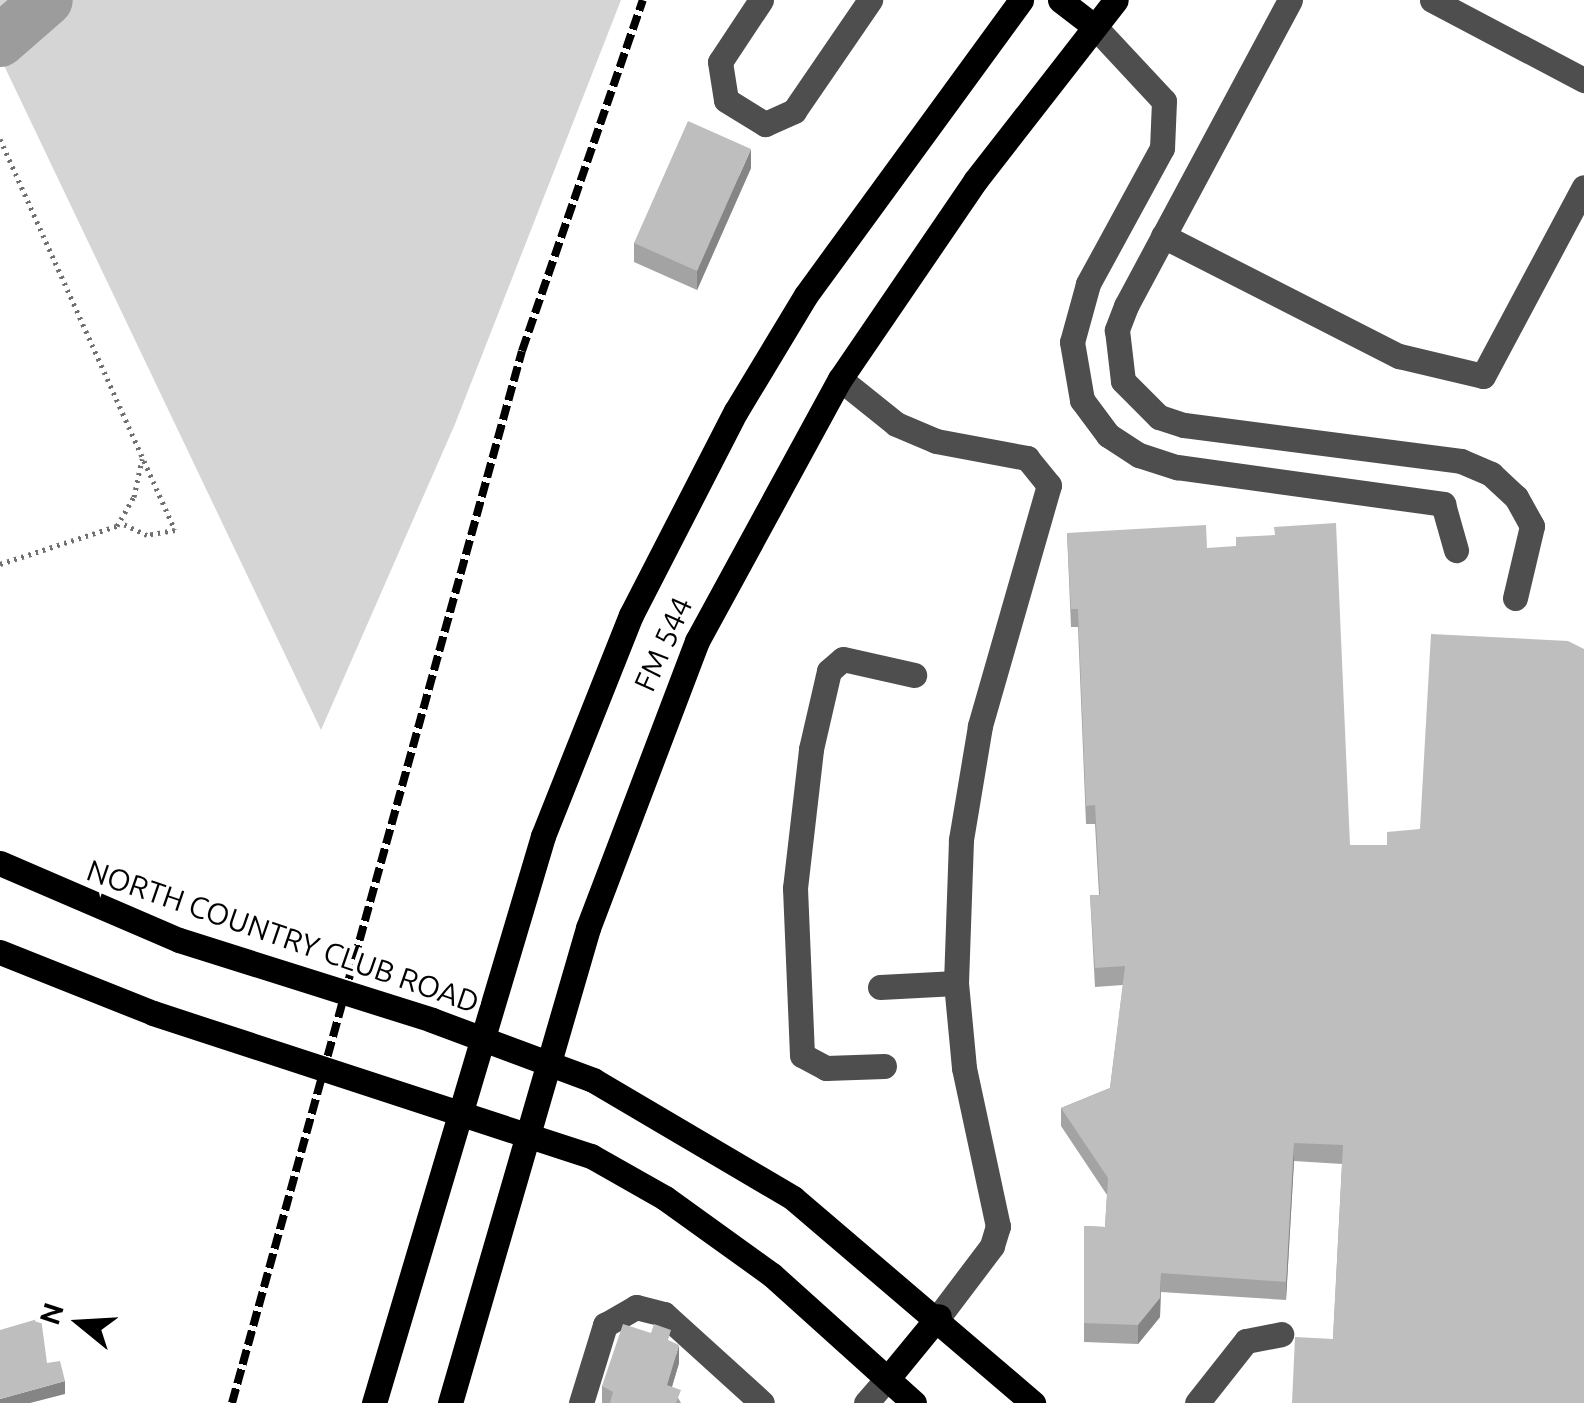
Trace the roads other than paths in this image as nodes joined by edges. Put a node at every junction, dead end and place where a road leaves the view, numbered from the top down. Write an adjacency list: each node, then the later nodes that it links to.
1 (761, 0): 2 (lane)
2 (870, 0)
3 (1021, 0): 20 (main road, FM 544 / FM 544)
4 (1060, 0): 8 (main road)
5 (1116, 0): 8 (main road, FM 544 / FM 544)
6 (1290, 0): 11 (lane)
7 (1432, 0): 9 (lane)
8 (1095, 27): 12 (main road, FM 544 / FM 544); 13 (lane)
9 (1584, 80)
10 (1584, 187): 11 (lane)
11 (1163, 236): 14 (lane)
12 (840, 379): 18 (lane); 21 (main road, FM 544 / FM 544)
13 (1456, 550)
14 (1515, 598)
15 (914, 675): 22 (lane)
16 (0, 863): 20 (main road, NORTH COUNTRY CLUB ROAD)
17 (0, 952): 23 (main road)
18 (956, 984): 19 (lane); 25 (lane)
19 (880, 987)
20 (481, 1039): 21 (main road, NORTH COUNTRY CLUB ROAD); 23 (main road, FM 544 / FM 544)
21 (548, 1062): 24 (main road, FM 544 / FM 544); 25 (main road, NORTH COUNTRY CLUB ROAD)
22 (884, 1066)
23 (460, 1112): 24 (main road); 28 (main road, FM 544 / FM 544)
24 (527, 1135): 27 (main road); 29 (main road, FM 544 / FM 544)
25 (939, 1316): 27 (main road); 34 (main road, NORTH COUNTRY CLUB ROAD)
26 (1281, 1334): 35 (lane)
27 (888, 1378): 32 (lane); 33 (main road)
28 (374, 1403)
29 (450, 1403)
30 (581, 1403): 31 (lane)
31 (762, 1403)
32 (866, 1403)
33 (914, 1403)
34 (1034, 1403)
35 (1197, 1403)

